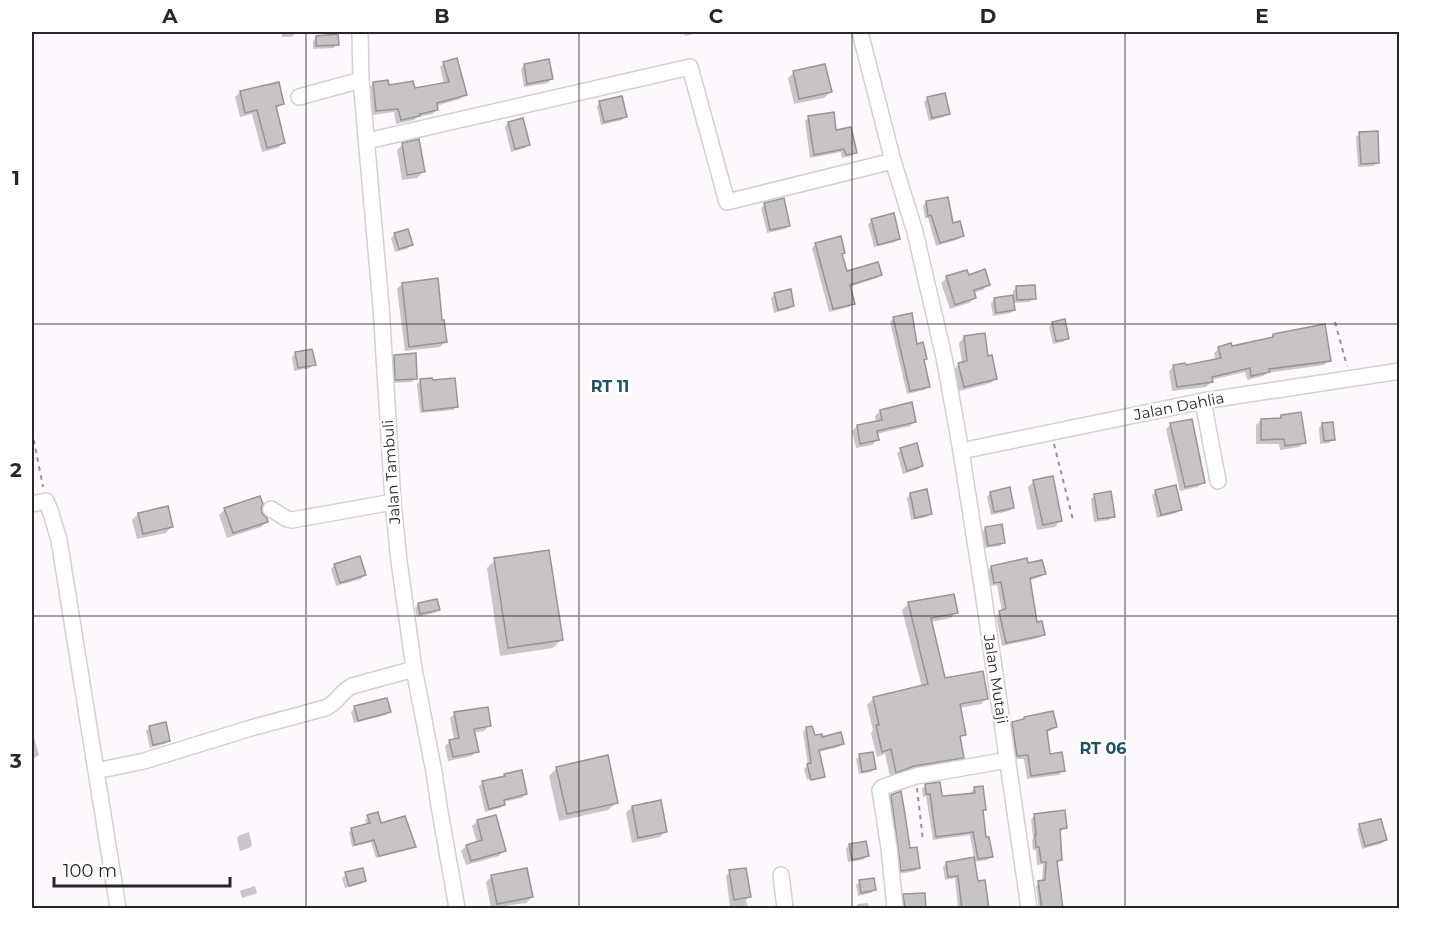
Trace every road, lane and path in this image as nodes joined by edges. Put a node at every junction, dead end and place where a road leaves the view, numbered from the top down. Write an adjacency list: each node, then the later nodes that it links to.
1 (360, 32): 3 (street, Jalan Tambuli)
2 (860, 32): 6 (street, Jalan Mutaji)
3 (362, 80): 4 (street); 5 (street, Jalan Tambuli)
4 (299, 97)
5 (367, 141): 6 (street); 16 (street, Jalan Tambuli)
6 (893, 160): 13 (street, Jalan Mutaji)
7 (1335, 322): 9 (path)
8 (1400, 371): 9 (street, Jalan Dahlia)
9 (1350, 378): 10 (street, Jalan Dahlia)
10 (1203, 401): 12 (street, Jalan Dahlia); 14 (street)
11 (32, 431): 15 (path)
12 (1051, 432): 13 (street, Jalan Dahlia); 18 (path)
13 (961, 451): 20 (street, Jalan Mutaji)
14 (1218, 481)
15 (39, 502): 21 (street)
16 (393, 502): 17 (street); 19 (street, Jalan Tambuli)
17 (271, 509)
18 (1073, 520)
19 (414, 669): 21 (street); 26 (street, Jalan Tambuli)
20 (1008, 760): 22 (street); 29 (street, Jalan Mutaji)
21 (96, 771): 25 (street)
22 (916, 777): 23 (path); 28 (street)
23 (923, 841)
24 (781, 875): 27 (street)
25 (118, 909)
26 (458, 909)
27 (785, 909)
28 (895, 909)
29 (1029, 909)

